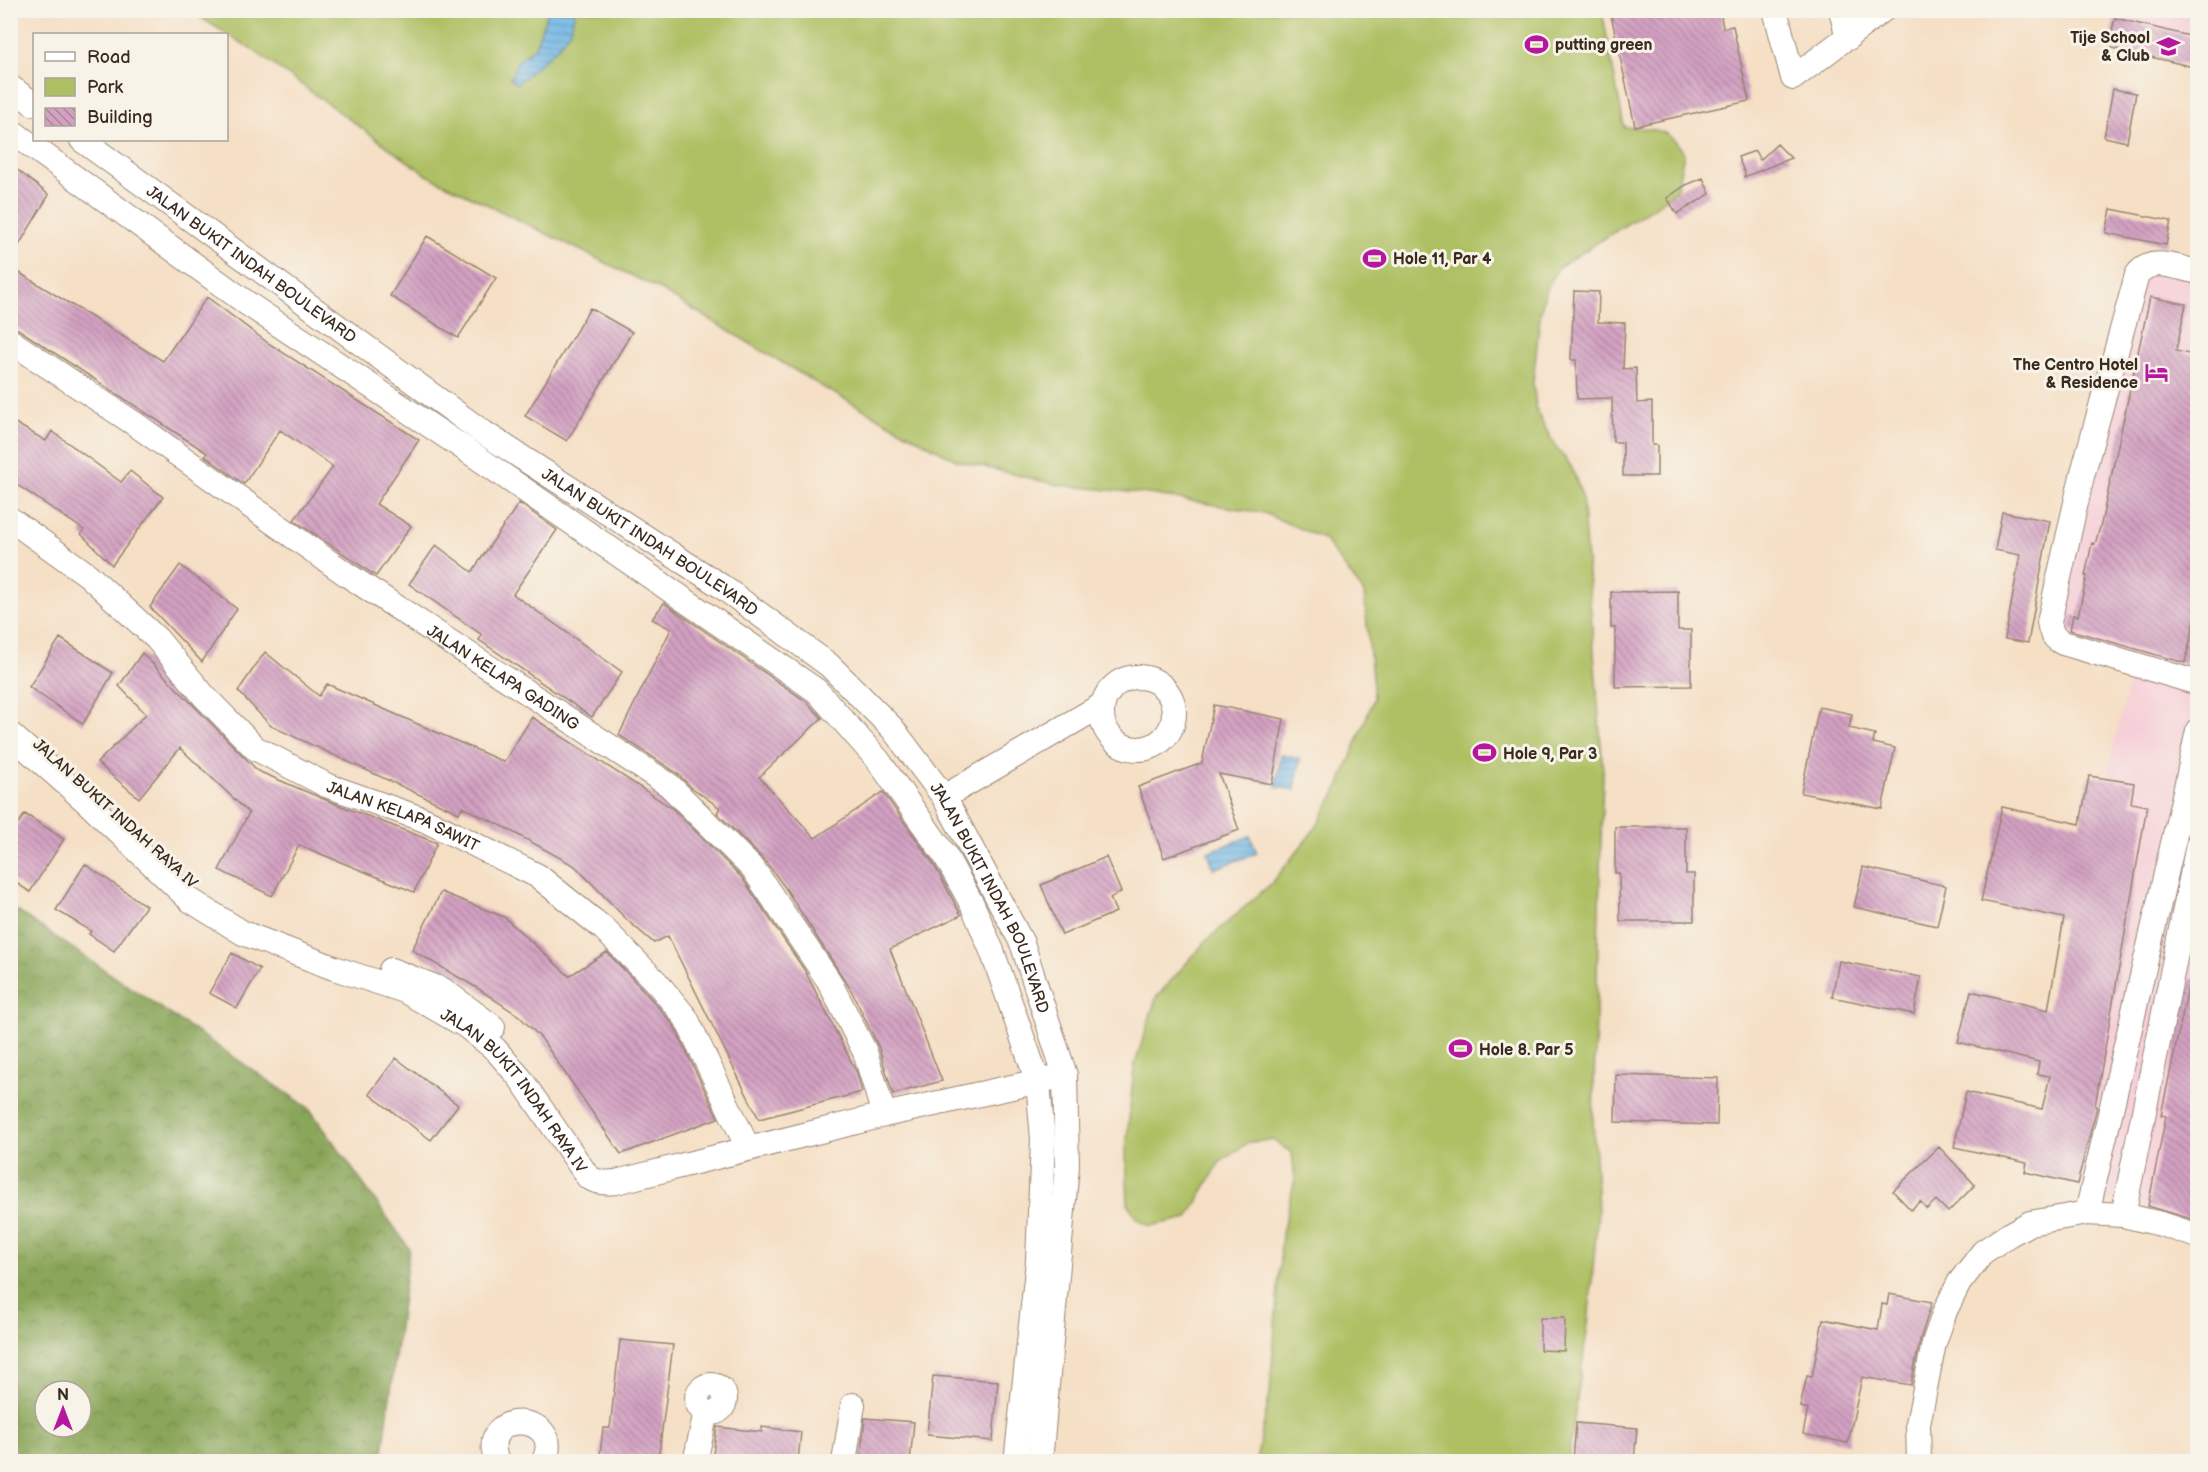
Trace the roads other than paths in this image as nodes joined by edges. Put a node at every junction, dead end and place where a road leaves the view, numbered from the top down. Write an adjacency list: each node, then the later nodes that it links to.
1 (1775, 10): 4 (street)
2 (1841, 10): 4 (street)
3 (1883, 10): 4 (street)
4 (1848, 38)
5 (12, 90): 6 (street)
6 (33, 103)
7 (10, 130): 12 (street)
8 (83, 141): 11 (street, JALAN BUKIT INDAH BOULEVARD)
9 (2198, 272): 14 (street)
10 (10, 341): 23 (street, JALAN KELAPA GADING)
11 (482, 430): 12 (street); 19 (street, JALAN BUKIT INDAH BOULEVARD)
12 (465, 449): 22 (street)
13 (10, 519): 24 (street, JALAN KELAPA SAWIT)
14 (2198, 683)
15 (1102, 705): 19 (street)
16 (10, 717): 25 (street, JALAN BUKIT INDAH RAYA IV)
17 (2198, 730): 26 (street)
18 (10, 734): 25 (street, JALAN BUKIT INDAH RAYA IV)
19 (944, 797): 21 (street, JALAN BUKIT INDAH BOULEVARD)
20 (2198, 845): 27 (street)
21 (1065, 1075): 22 (street); 36 (street, JALAN BUKIT INDAH BOULEVARD)
22 (1038, 1082): 23 (street); 35 (street)
23 (884, 1115): 24 (street)
24 (748, 1148): 25 (street)
25 (631, 1177)
26 (2087, 1213): 27 (street); 37 (street)
27 (2123, 1215): 28 (street)
28 (2198, 1236)
29 (852, 1405): 34 (street)
30 (706, 1412): 33 (street)
31 (497, 1461): 32 (street)
32 (543, 1461)
33 (695, 1461)
34 (844, 1461)
35 (1016, 1461)
36 (1040, 1461)
37 (1919, 1461)

